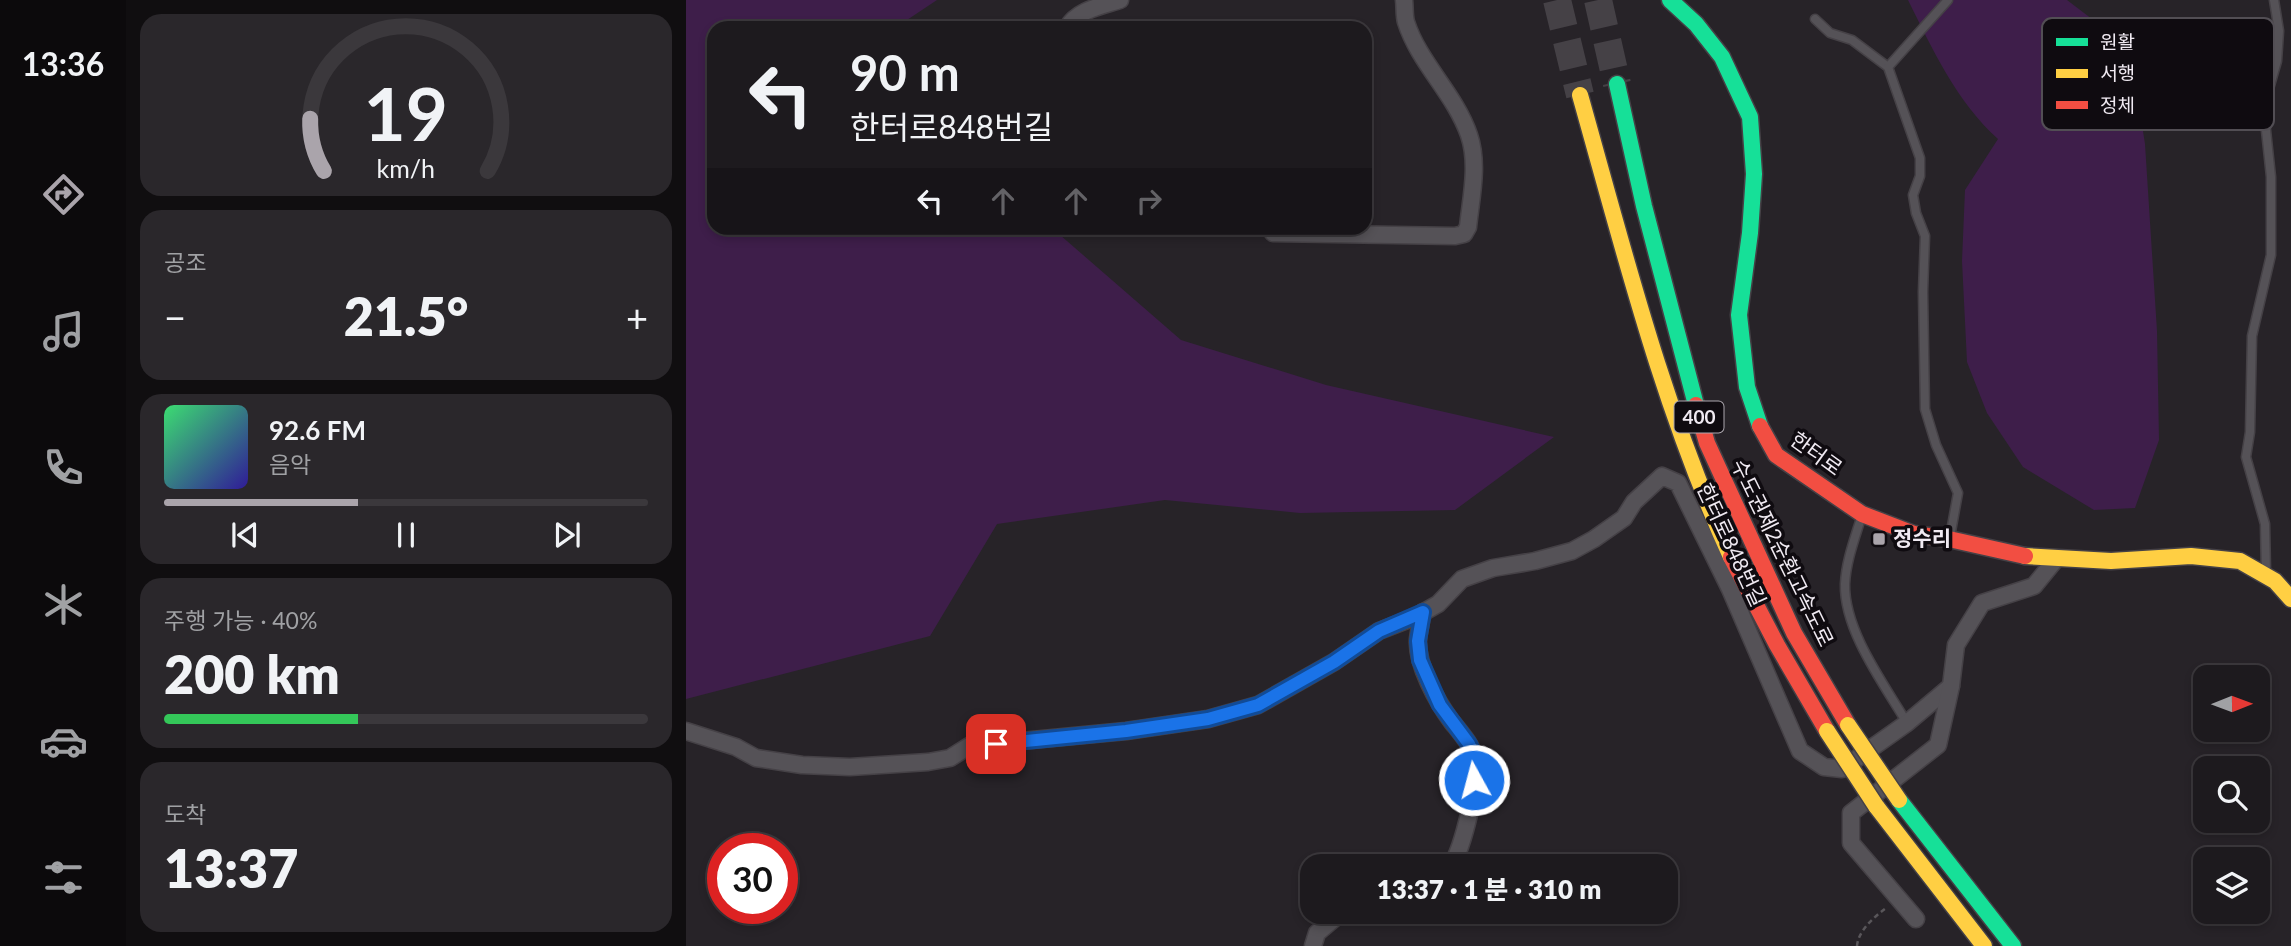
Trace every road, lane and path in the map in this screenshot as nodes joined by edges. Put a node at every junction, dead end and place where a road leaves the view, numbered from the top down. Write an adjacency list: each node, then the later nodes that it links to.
1 (1120, 0): 7 (street)
2 (1404, 0): 13 (street)
3 (1670, 0): 14 (main road, 한터로)
4 (1948, 0): 8 (lane)
5 (2273, 0): 9 (lane)
6 (1815, 19): 8 (lane)
7 (1072, 21)
8 (1888, 67): 15 (lane)
9 (2274, 72)
10 (1617, 84): 30 (main road, 수도권제2순환고속도로 / 400, bridge)
11 (1580, 95): 29 (main road, 수도권제2순환고속도로 / 400, bridge)
12 (2266, 130): 17 (lane)
13 (1372, 235)
14 (1862, 514): 15 (main road, 한터로); 21 (lane)
15 (1949, 539): 16 (main road, 한터로)
16 (2056, 559): 17 (main road, 한터로); 20 (street)
17 (2266, 576): 18 (main road, 한터로)
18 (2291, 599)
19 (1423, 612): 21 (street, 한터로848번길); 22 (street, 한터로848번길); 23 (street)
20 (1951, 687): 21 (street, 한터로848번길); 24 (street)
21 (1907, 723)
22 (686, 732)
23 (1458, 854)
24 (1896, 895): 25 (street); 28 (path)
25 (1916, 919)
26 (1328, 924): 27 (street)
27 (1313, 946)
28 (1857, 946)
29 (1983, 946)
30 (2013, 946)

